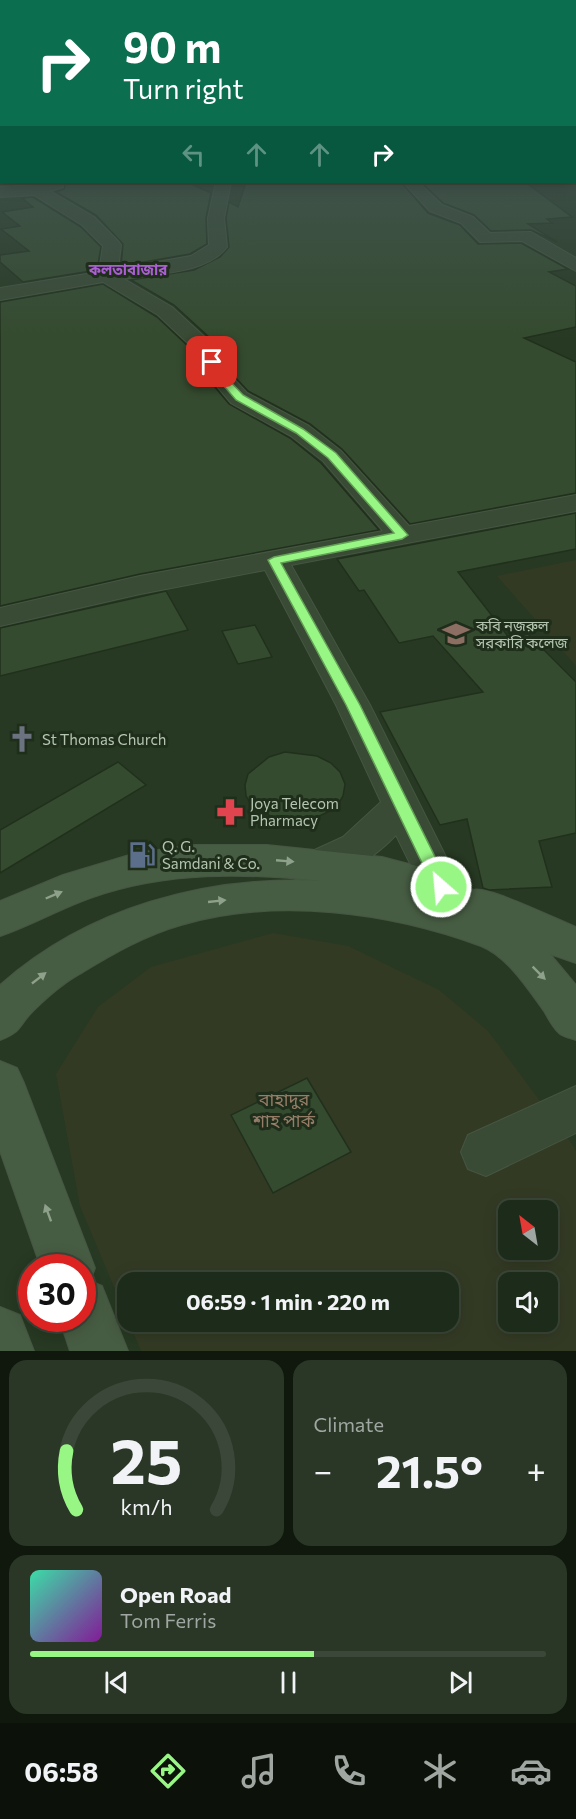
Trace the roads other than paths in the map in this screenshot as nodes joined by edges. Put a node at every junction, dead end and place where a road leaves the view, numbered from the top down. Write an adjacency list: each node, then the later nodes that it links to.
1 (73, 212): 5 (street)
2 (217, 212): 5 (street)
3 (446, 212): 4 (street)
4 (576, 266)
5 (108, 277): 6 (street); 8 (street)
6 (0, 294)
7 (576, 503): 8 (street)
8 (402, 535): 9 (street)
9 (274, 560): 10 (street); 11 (street)
10 (0, 617)
11 (400, 807): 12 (street); 13 (street)
12 (322, 864): 13 (main road); 14 (main road, one-way to 12)
13 (441, 887): 15 (main road); 16 (main road)
14 (0, 919)
15 (503, 938): 17 (main road, one-way to 15); 18 (main road, one-way to 18)
16 (576, 946)
17 (0, 1020)
18 (576, 1020)
19 (0, 1083): 22 (main road, one-way to 19)
20 (576, 1109): 21 (street)
21 (486, 1152)
22 (63, 1254)
23 (92, 1332): 26 (main road)
24 (0, 1335): 25 (main road)
25 (5, 1351)
26 (99, 1351)

